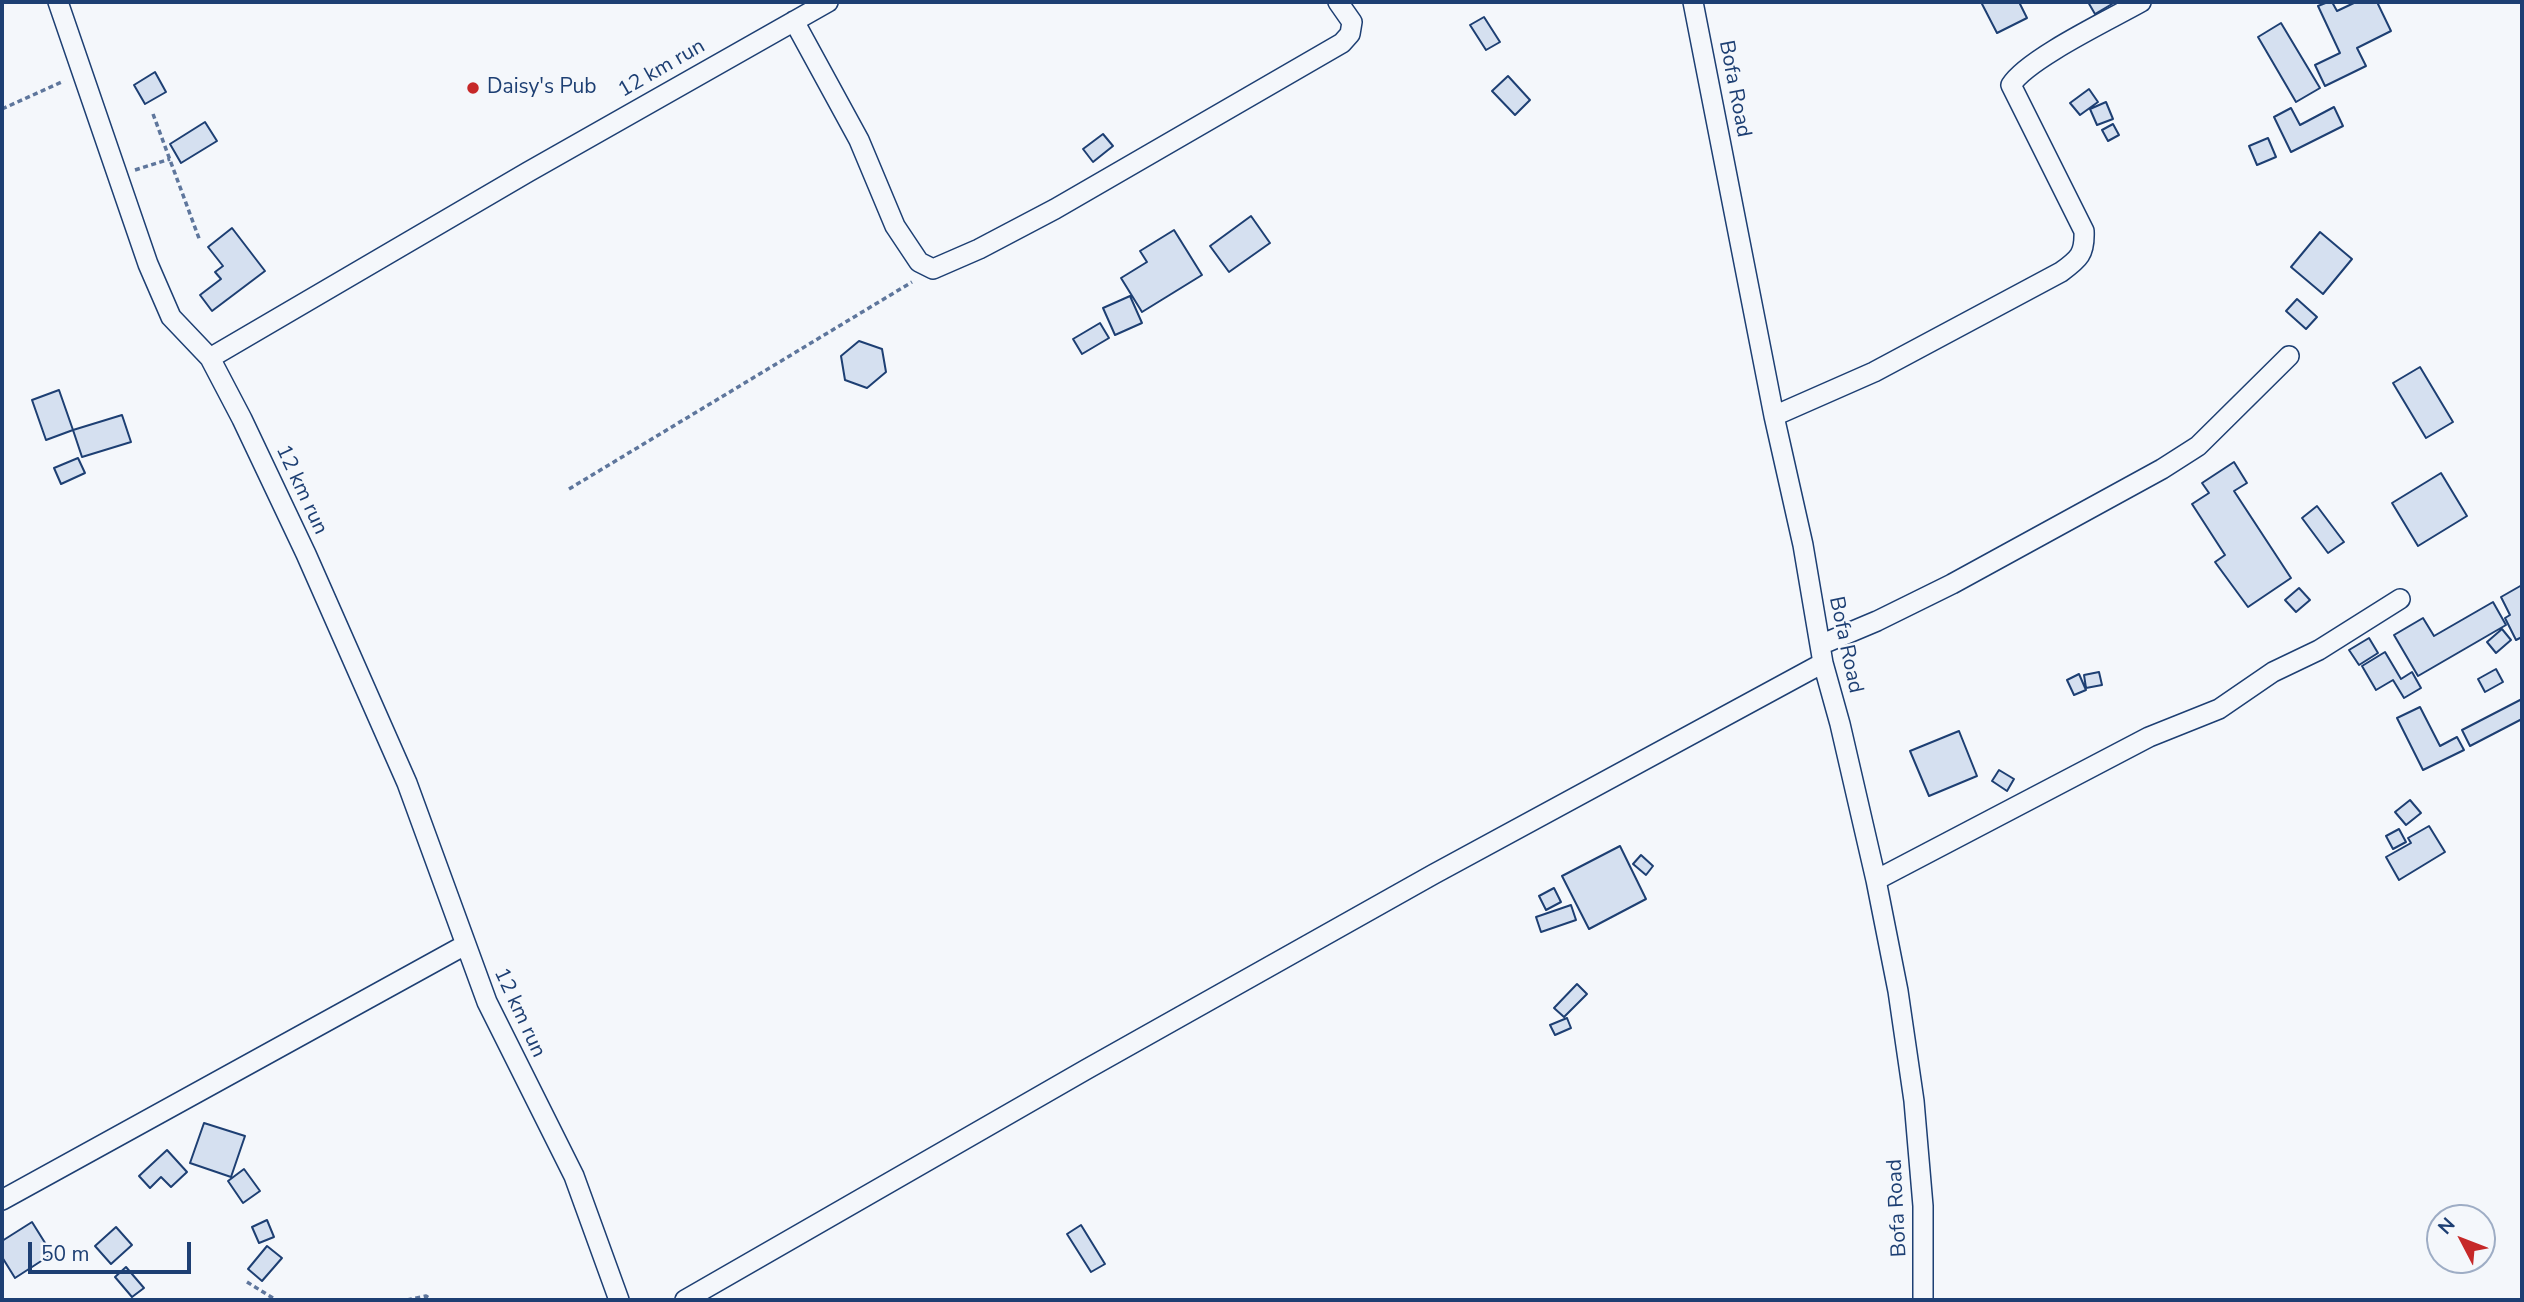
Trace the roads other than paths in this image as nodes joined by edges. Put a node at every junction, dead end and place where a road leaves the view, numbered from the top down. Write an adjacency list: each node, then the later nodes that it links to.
1 (58, 2): 8 (street)
2 (828, 2): 6 (street, 12 km run)
3 (1338, 2): 6 (street)
4 (1693, 2): 9 (street, Bofa Road)
5 (2141, 2): 9 (street)
6 (794, 21): 8 (street, 12 km run)
7 (2289, 356): 11 (street)
8 (210, 358): 13 (street, 12 km run)
9 (1774, 416): 11 (street, Bofa Road)
10 (2400, 599): 12 (street)
11 (1821, 654): 12 (street, Bofa Road); 16 (street)
12 (1877, 880): 17 (street, Bofa Road)
13 (465, 945): 14 (street); 15 (street, 12 km run)
14 (2, 1200)
15 (619, 1300)
16 (685, 1300)
17 (1923, 1300)

